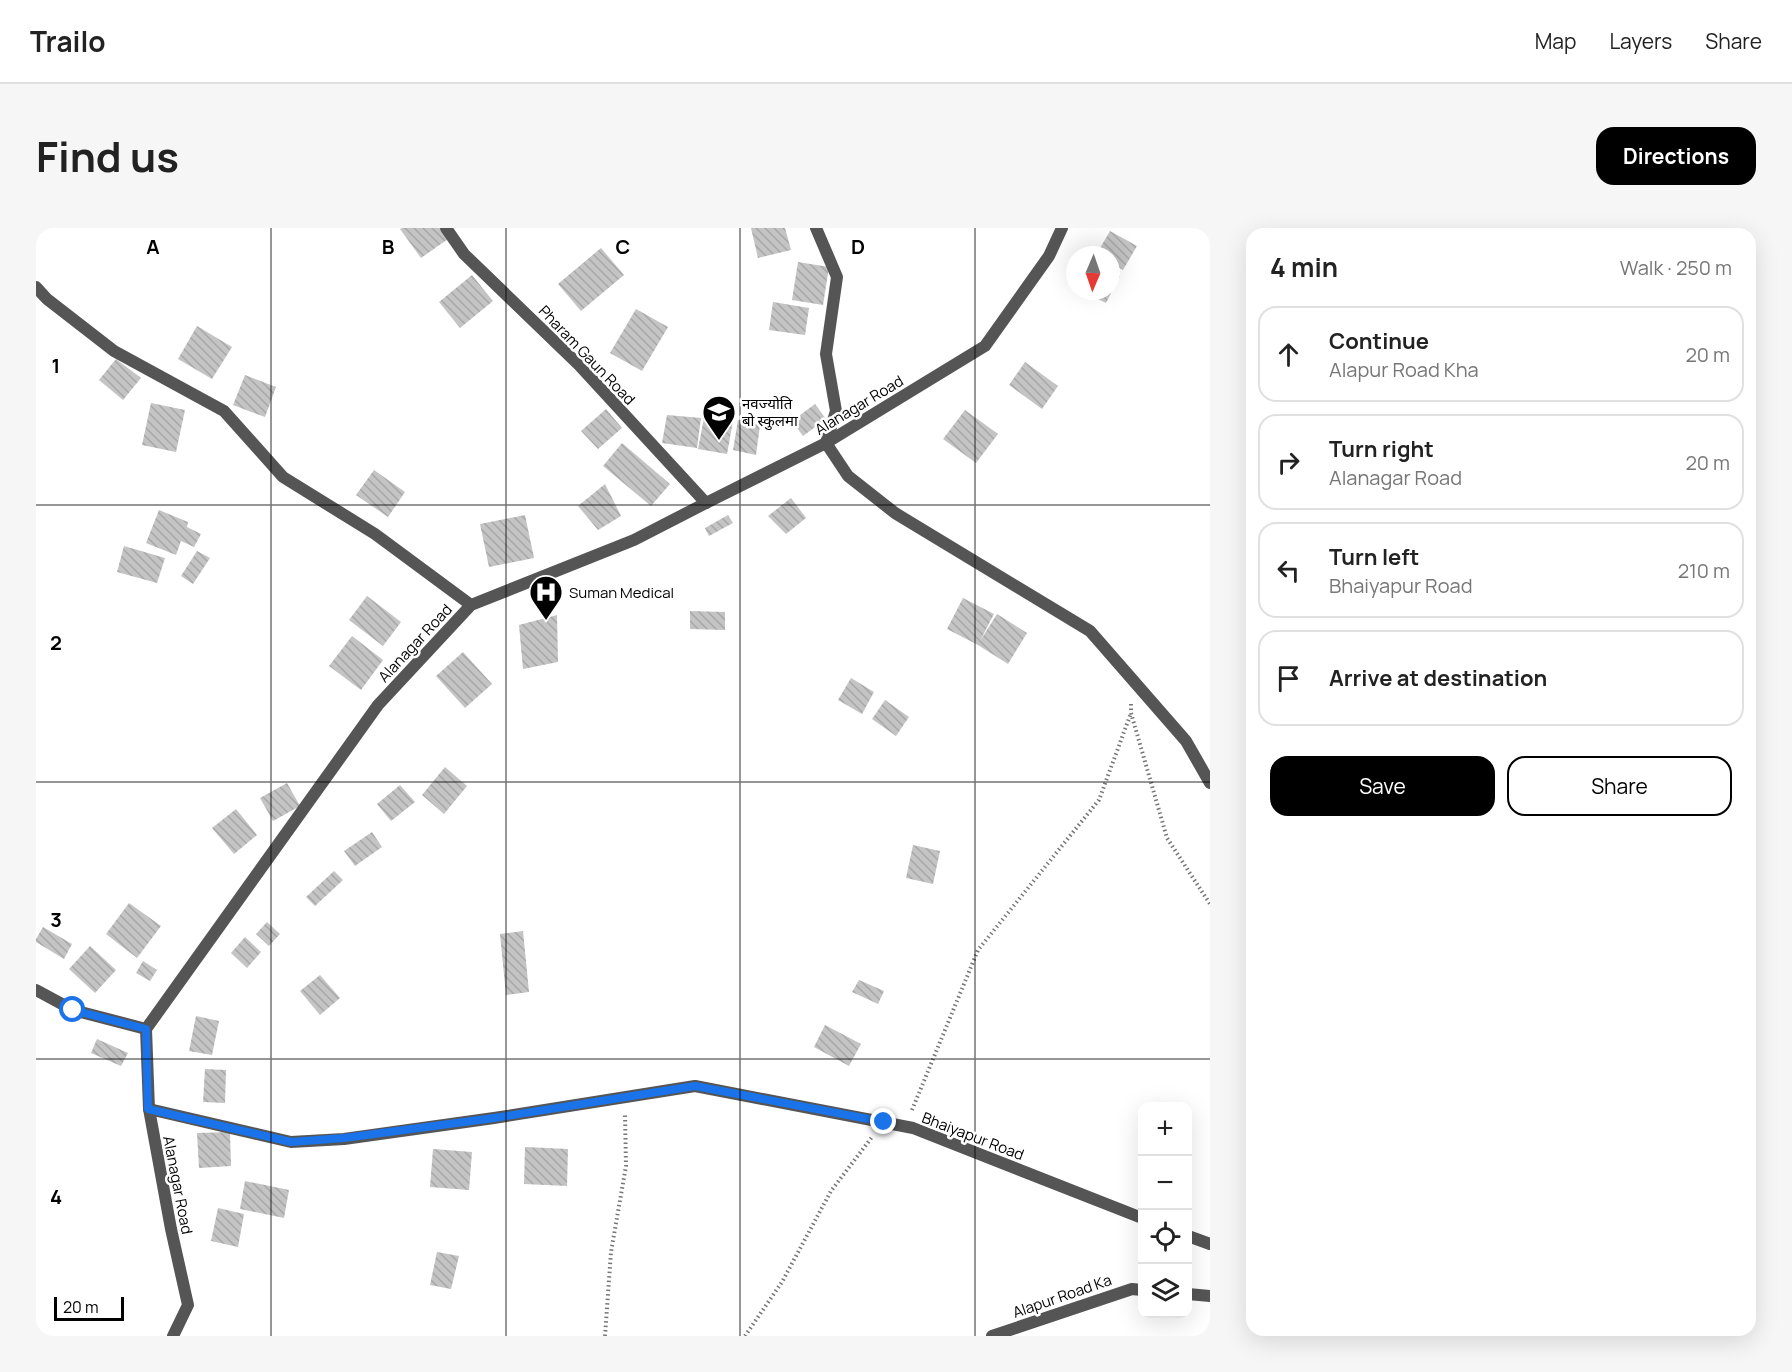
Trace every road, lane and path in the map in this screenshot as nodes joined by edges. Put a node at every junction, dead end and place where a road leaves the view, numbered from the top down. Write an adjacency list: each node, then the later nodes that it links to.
1 (446, 228): 6 (street, Pharam Gaun Road)
2 (816, 228): 5 (street)
3 (1062, 228): 5 (street, Alanagar Road)
4 (36, 287): 7 (street)
5 (826, 443): 6 (street, Alanagar Road); 8 (street)
6 (706, 503): 7 (street, Alanagar Road)
7 (471, 605): 13 (street, Alanagar Road)
8 (1128, 674): 9 (path); 10 (street)
9 (1131, 713): 11 (path); 17 (path)
10 (1210, 783)
11 (1210, 904)
12 (36, 990): 13 (street)
13 (146, 1029): 15 (street, Alanagar Road)
14 (624, 1097): 15 (street, Bhaiyapur Road); 16 (street, Bhaiyapur Road); 25 (path)
15 (148, 1109): 24 (street, Alanagar Road)
16 (884, 1122): 17 (street, Bhaiyapur Road); 26 (path)
17 (906, 1126): 18 (street, Bhaiyapur Road)
18 (1138, 1216)
19 (1192, 1238): 20 (street)
20 (1210, 1245)
21 (1138, 1290): 27 (street, Alapur Road Ka)
22 (1192, 1294): 23 (street)
23 (1210, 1296)
24 (174, 1336)
25 (604, 1336)
26 (746, 1336)
27 (992, 1336)

